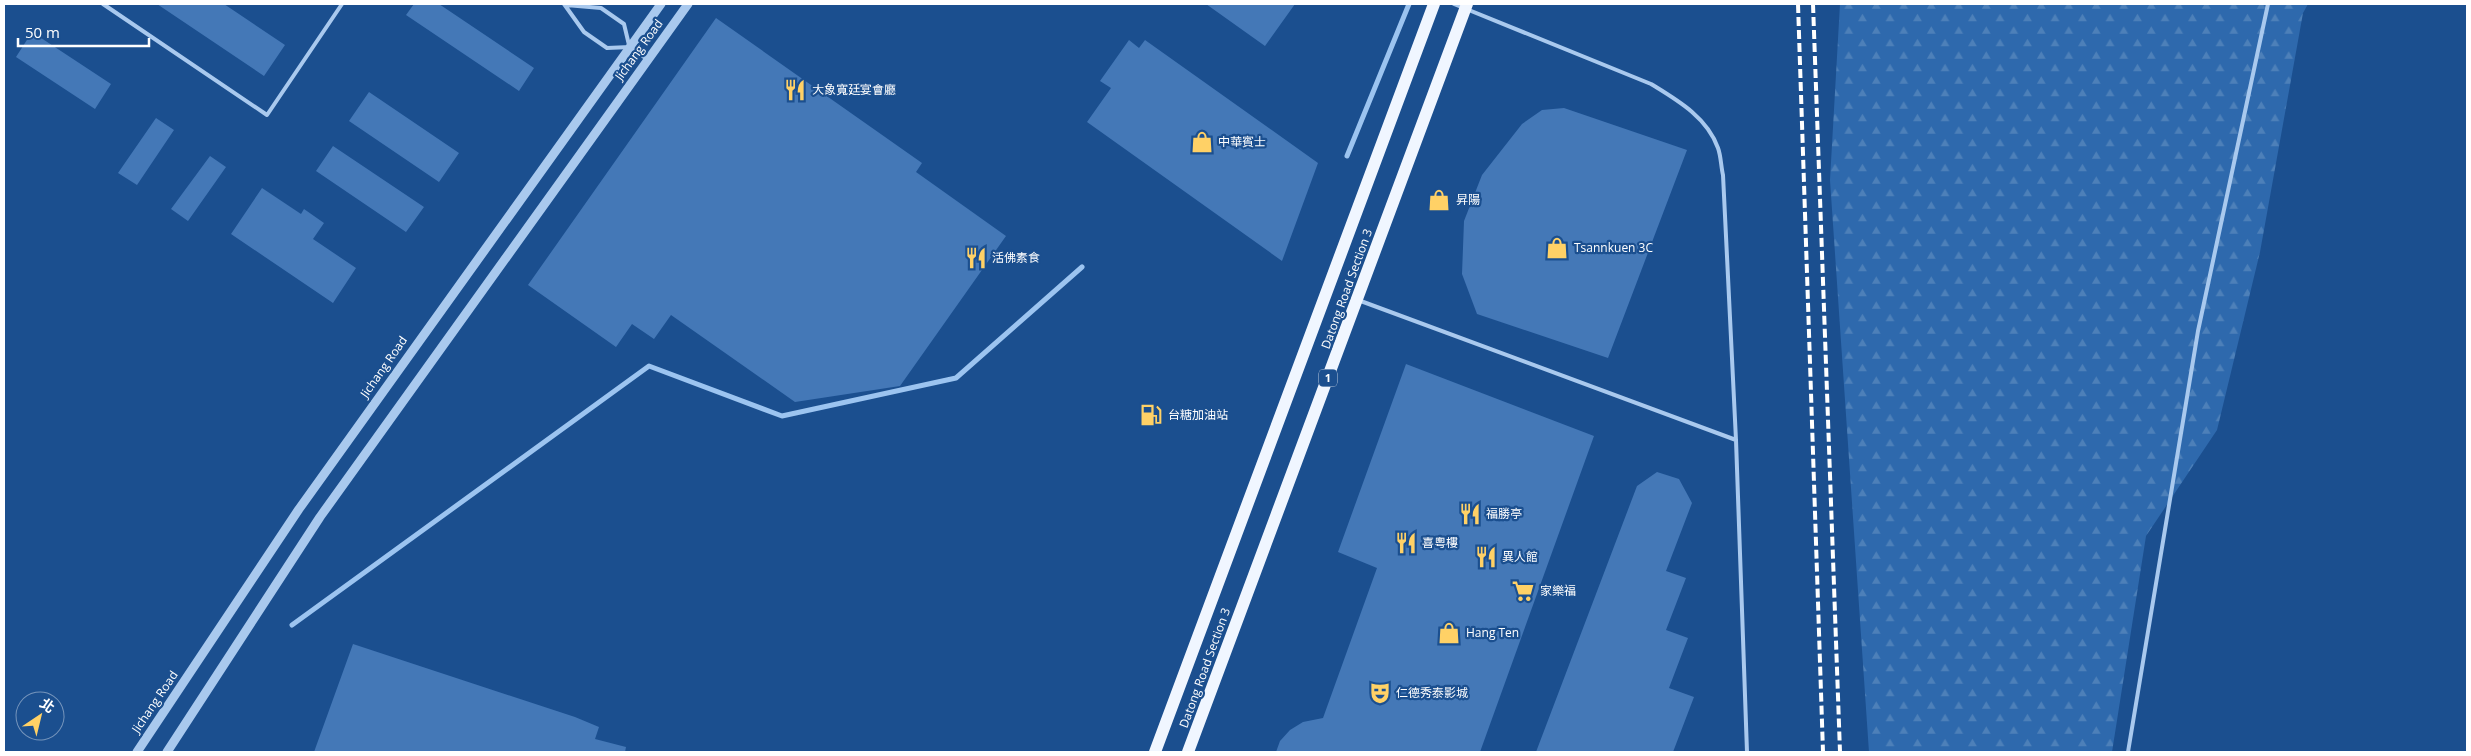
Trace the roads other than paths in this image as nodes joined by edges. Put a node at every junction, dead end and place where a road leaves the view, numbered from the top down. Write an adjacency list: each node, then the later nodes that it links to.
1 (103, 4): 2 (lane)
2 (342, 4)
3 (565, 4): 9 (lane); 9 (lane)
4 (662, 4): 9 (street, Jichang Road)
5 (688, 4): 10 (street, Jichang Road)
6 (1434, 4): 15 (main road, Datong Road Section 3)
7 (2268, 4): 18 (lane)
8 (1462, 5): 11 (main road, Datong Road Section 3 / 1); 12 (lane)
9 (630, 47): 10 (lane); 13 (street, Jichang Road)
10 (647, 59): 14 (street, Jichang Road)
11 (1357, 300): 12 (lane); 16 (main road, Datong Road Section 3 / 1)
12 (1736, 440): 17 (lane)
13 (137, 752)
14 (167, 752)
15 (1155, 752)
16 (1188, 752)
17 (1747, 752)
18 (2128, 752)

